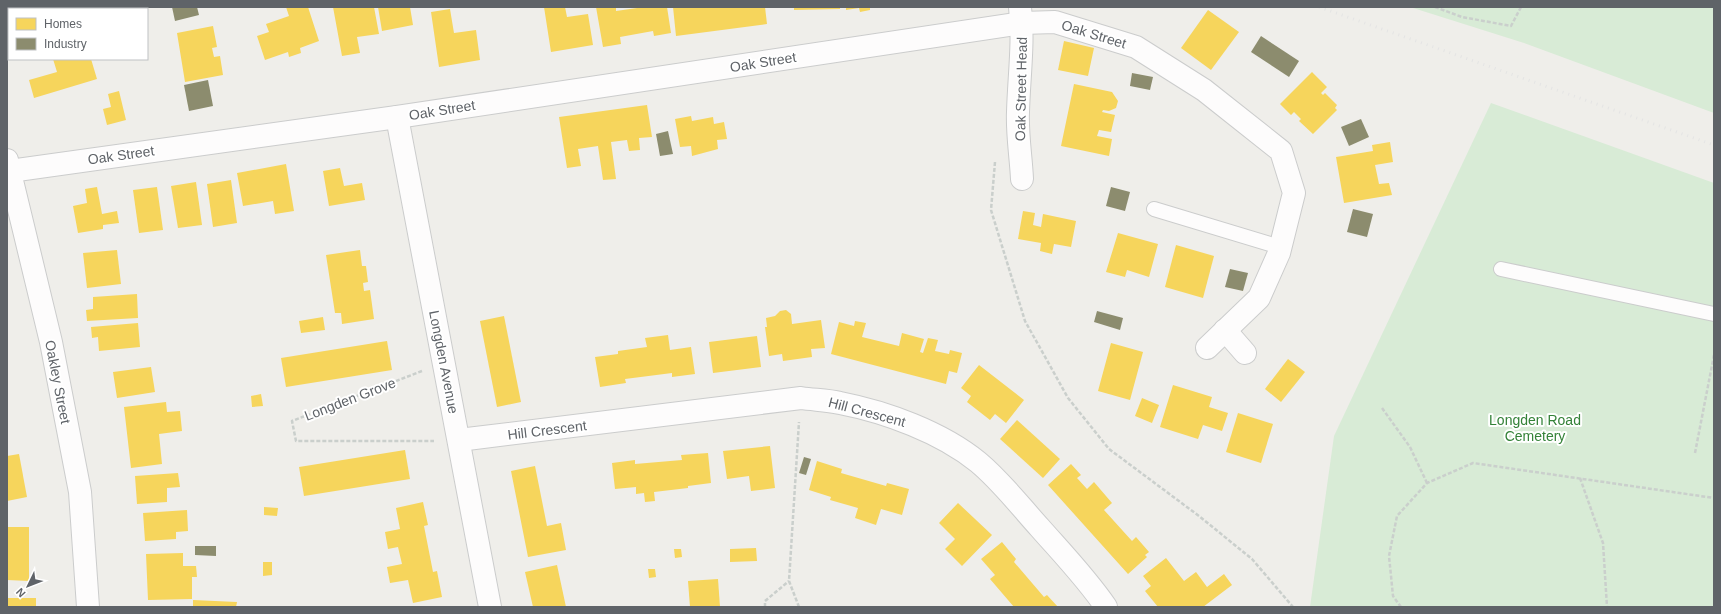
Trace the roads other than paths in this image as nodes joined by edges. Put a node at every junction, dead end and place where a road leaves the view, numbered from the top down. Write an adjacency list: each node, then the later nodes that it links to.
1 (1021, 15): 2 (street, Oak Street); 4 (street, Oak Street Head); 6 (street, Oak Street)
2 (397, 117): 3 (street, Oak Street); 12 (street, Longden Avenue)
3 (8, 165): 13 (street, Oakley Street)
4 (1022, 179)
5 (1154, 209): 6 (lane)
6 (1280, 247): 9 (street, Oak Street)
7 (1501, 270): 8 (lane)
8 (1714, 314)
9 (1225, 330): 10 (street, Oak Street); 11 (street)
10 (1207, 348)
11 (1245, 353)
12 (459, 440): 14 (street, Longden Avenue); 15 (street, Hill Crescent)
13 (88, 607)
14 (490, 607)
15 (1106, 607)

